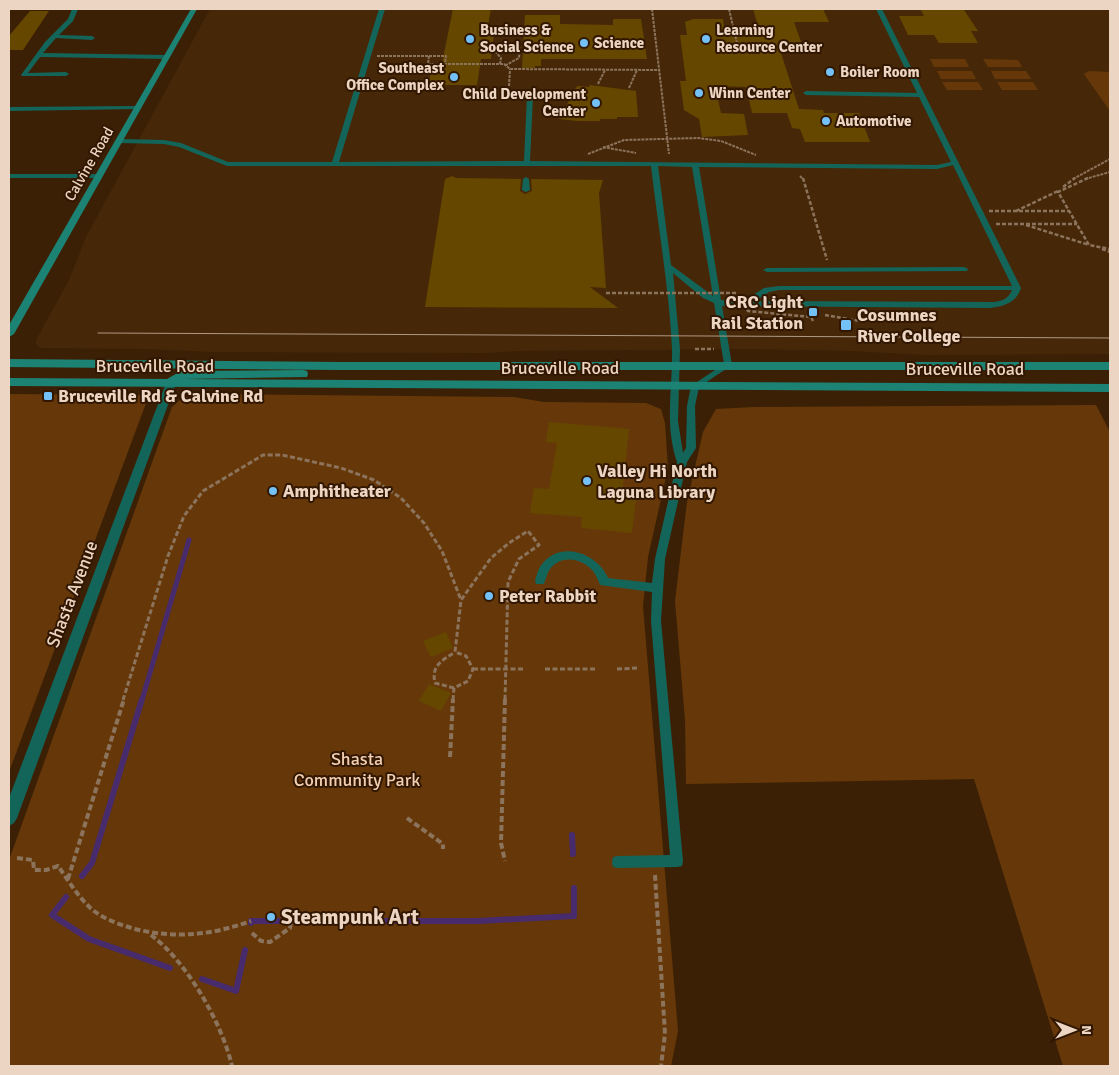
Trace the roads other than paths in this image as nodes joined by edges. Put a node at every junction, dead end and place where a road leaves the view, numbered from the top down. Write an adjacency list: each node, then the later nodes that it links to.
1 (75, 9): 5 (lane)
2 (194, 9): 8 (main road, Calvine Road)
3 (382, 9): 17 (lane)
4 (879, 9): 11 (lane)
5 (54, 36): 6 (lane); 7 (lane)
6 (92, 38)
7 (38, 55): 8 (lane); 9 (lane)
8 (167, 57): 13 (main road, Calvine Road)
9 (66, 74)
10 (806, 93): 11 (lane)
11 (922, 95): 20 (lane)
12 (530, 96): 16 (lane)
13 (138, 108): 14 (lane); 15 (main road, Calvine Road)
14 (9, 109)
15 (119, 141): 17 (lane); 22 (main road, Calvine Road)
16 (527, 163): 17 (lane); 18 (lane)
17 (335, 164)
18 (654, 164): 19 (lane); 25 (lane)
19 (695, 164): 20 (lane); 29 (lane)
20 (955, 164): 28 (lane)
21 (9, 176): 22 (lane)
22 (99, 176): 31 (main road, Calvine Road)
23 (526, 179): 24 (lane)
24 (526, 190)
25 (668, 266): 29 (lane); 33 (lane)
26 (964, 268): 27 (lane)
27 (766, 270)
28 (1017, 288): 30 (lane); 30 (lane)
29 (720, 303): 30 (lane); 34 (lane)
30 (746, 303)
31 (9, 334)
32 (9, 363): 35 (main road, Bruceville Road)
33 (676, 365): 34 (main road, Bruceville Road); 35 (main road, Bruceville Road); 39 (lane)
34 (728, 365): 36 (main road, Bruceville Road); 40 (lane)
35 (340, 366): 38 (main road)
36 (1110, 366)
37 (9, 382): 38 (main road, Bruceville Road)
38 (171, 383): 39 (main road, Bruceville Road); 45 (street, Shasta Avenue)
39 (674, 386): 40 (main road, Bruceville Road); 42 (lane)
40 (694, 386): 41 (main road, Bruceville Road); 42 (lane)
41 (1110, 388)
42 (682, 462): 44 (lane)
43 (540, 581): 44 (lane)
44 (657, 588): 46 (lane)
45 (9, 818)
46 (618, 862)

